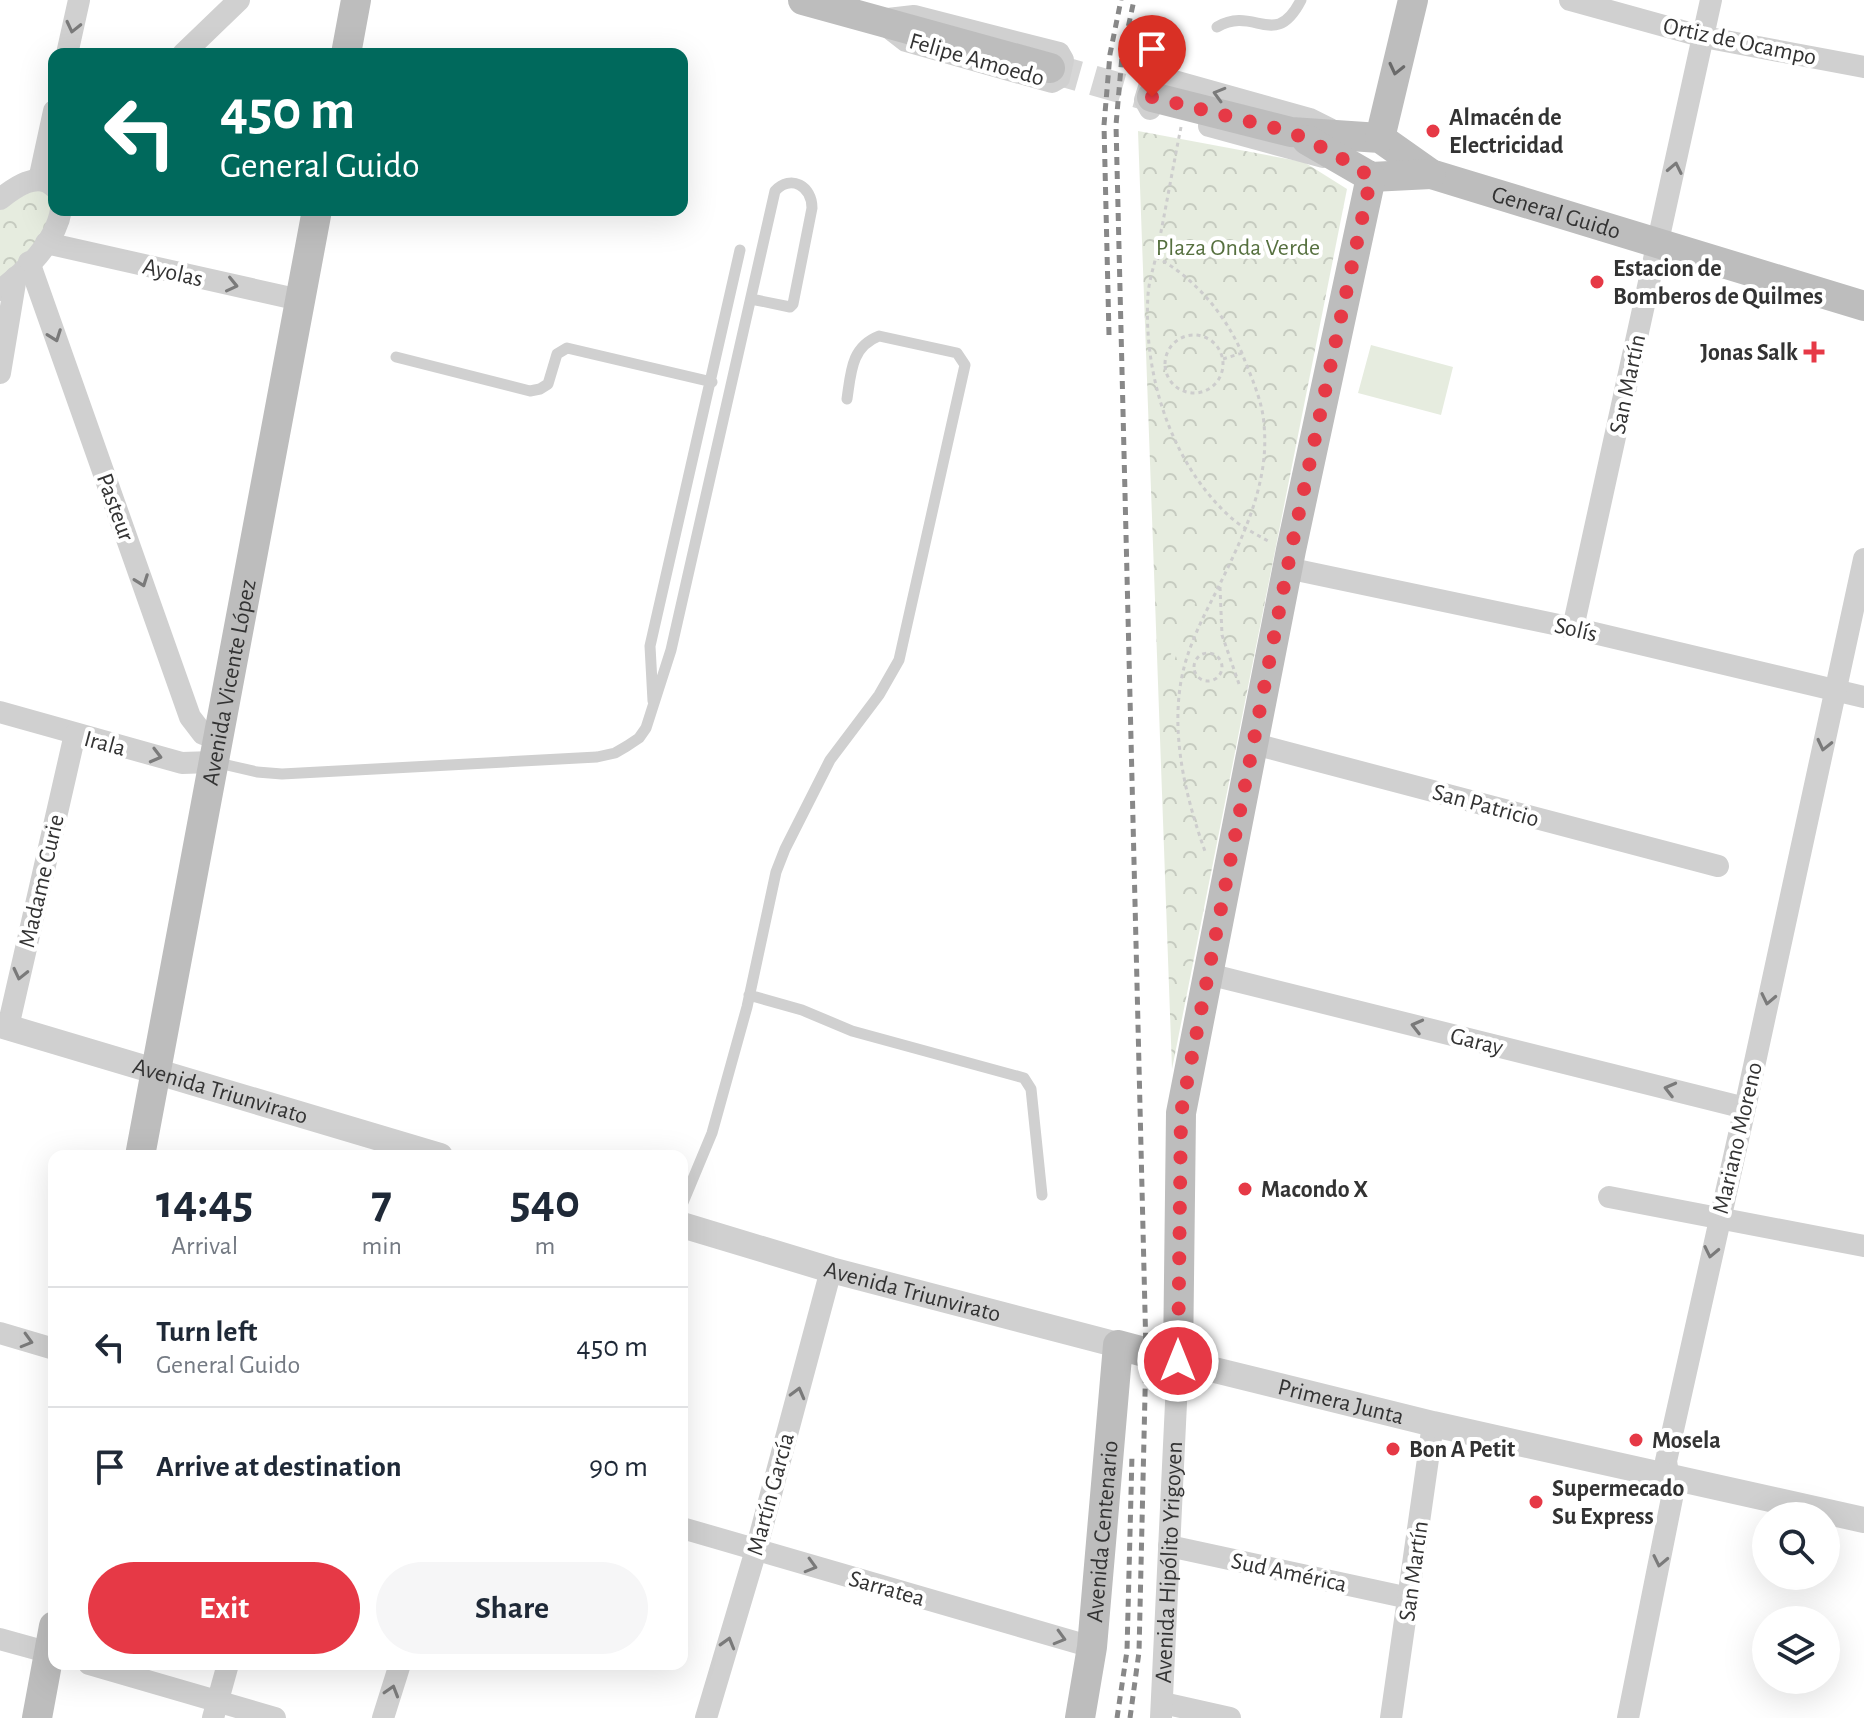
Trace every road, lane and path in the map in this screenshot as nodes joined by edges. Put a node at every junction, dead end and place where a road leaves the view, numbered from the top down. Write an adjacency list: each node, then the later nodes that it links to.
1 (79, 0): 12 (street, one-way to 12)
2 (239, 0): 13 (street)
3 (356, 0): 14 (main road)
4 (803, 0): 9 (main road, Felipe Amoedo)
5 (1301, 0): 10 (lane)
6 (1413, 0): 19 (main road, one-way to 19)
7 (1570, 0): 11 (street, Ortiz de Ocampo)
8 (1711, 0): 11 (street, San Martín)
9 (879, 20): 9 (street, Felipe Amoedo); 16 (main road, Felipe Amoedo)
10 (1217, 27)
11 (1704, 37): 15 (street, Ortiz de Ocampo); 28 (street, San Martín, one-way to 11)
12 (68, 48)
13 (189, 48)
14 (347, 48)
15 (1864, 67)
16 (1050, 68)
17 (1152, 97): 20 (main road)
18 (1182, 119): 20 (street); 20 (street, one-way to 18); 30 (path)
19 (1380, 138): 20 (main road); 21 (main road, General Guido)
20 (1345, 149): 22 (main road)
21 (1431, 174): 22 (main road, General Guido); 28 (main road, General Guido)
22 (1371, 177): 44 (main road, Avenida Hipólito Yrigoyen)
23 (48, 182): 24 (street)
24 (0, 199)
25 (60, 216): 27 (street)
26 (316, 216): 33 (main road, Avenida Vicente López)
27 (46, 243): 31 (street); 33 (street, Ayolas, one-way to 33)
28 (1658, 244): 34 (main road, General Guido); 47 (street, San Martín)
29 (740, 250): 41 (lane)
30 (1156, 257): 35 (path); 40 (path)
31 (15, 277): 38 (street); 58 (street, Pasteur, one-way to 58)
32 (751, 299): 32 (lane); 54 (lane)
33 (300, 300): 58 (main road, Avenida Vicente López)
34 (1864, 306)
35 (1242, 353): 37 (path); 43 (path)
36 (396, 357): 41 (lane)
37 (1223, 359): 39 (path); 39 (path)
38 (0, 373)
39 (1167, 373): 40 (path)
40 (1155, 375): 43 (path)
41 (712, 382): 54 (lane)
42 (847, 399): 62 (lane)
43 (1246, 528): 44 (path); 46 (path)
44 (1289, 559): 47 (street, Solís); 56 (main road, Avenida Hipólito Yrigoyen)
45 (1864, 559): 52 (street, Mariano Moreno)
46 (1220, 583): 48 (path); 50 (path)
47 (1573, 628): 52 (street, Solís)
48 (1186, 662): 49 (path); 59 (path)
49 (1194, 664): 51 (path); 51 (path)
50 (1232, 666): 51 (path); 56 (path)
51 (1223, 667)
52 (1837, 690): 53 (street, Solís); 65 (street, Mariano Moreno, one-way to 65)
53 (1864, 697)
54 (654, 709): 58 (lane)
55 (0, 712): 57 (street, Irala)
56 (1257, 729): 60 (street, San Patricio); 61 (main road, Avenida Hipólito Yrigoyen)
57 (75, 734): 58 (street, Irala, one-way to 58); 63 (street, Madame Curie, one-way to 63)
58 (215, 750): 64 (main road, Avenida Vicente López)
59 (1207, 857)
60 (1718, 866)
61 (1208, 974): 65 (street, Garay, one-way to 61); 79 (main road, Avenida Hipólito Yrigoyen)
62 (749, 995): 69 (lane); 70 (lane)
63 (4, 1026): 64 (street, Avenida Triunvirato)
64 (155, 1072): 66 (street, Avenida Triunvirato); 67 (main road, Avenida Vicente López)
65 (1745, 1108): 72 (street, Mariano Moreno)
66 (375, 1147): 68 (street, Avenida Triunvirato)
67 (141, 1150)
68 (397, 1150)
69 (688, 1191)
70 (1042, 1195)
71 (1609, 1197): 72 (street)
72 (1719, 1218): 74 (street); 81 (street, Mariano Moreno, one-way to 81)
73 (688, 1227): 75 (street, Avenida Triunvirato)
74 (1864, 1246)
75 (831, 1270): 78 (street, Avenida Triunvirato); 85 (street, Martín García, one-way to 75)
76 (0, 1333): 77 (street, one-way to 77)
77 (48, 1347)
78 (1132, 1349): 79 (main road, Primera Junta); 89 (main road, Avenida Centenario)
79 (1178, 1361): 80 (street, Primera Junta); 84 (street, Avenida Hipólito Yrigoyen)
80 (1433, 1424): 81 (street, Primera Junta); 86 (street, San Martín)
81 (1668, 1477): 82 (street, Primera Junta); 103 (street, Mariano Moreno, one-way to 103)
82 (1864, 1520)
83 (688, 1530): 85 (street, Sarratea)
84 (1169, 1546): 86 (street, Sud América); 95 (street, Avenida Hipólito Yrigoyen)
85 (756, 1550): 89 (street, Sarratea, one-way to 89); 99 (street, Martín García, one-way to 85)
86 (1409, 1598): 102 (street, San Martín)
87 (0, 1639): 88 (street)
88 (48, 1644)
89 (1092, 1647): 100 (main road, Avenida Centenario)
90 (48, 1664): 96 (main road)
91 (105, 1670): 94 (street)
92 (226, 1670): 94 (street)
93 (398, 1670): 98 (street, one-way to 93)
94 (215, 1710): 97 (street)
95 (1162, 1711): 101 (street)
96 (37, 1718)
97 (275, 1718)
98 (383, 1718)
99 (706, 1718)
100 (1080, 1718)
101 (1230, 1718)
102 (1391, 1718)
103 (1628, 1718)

